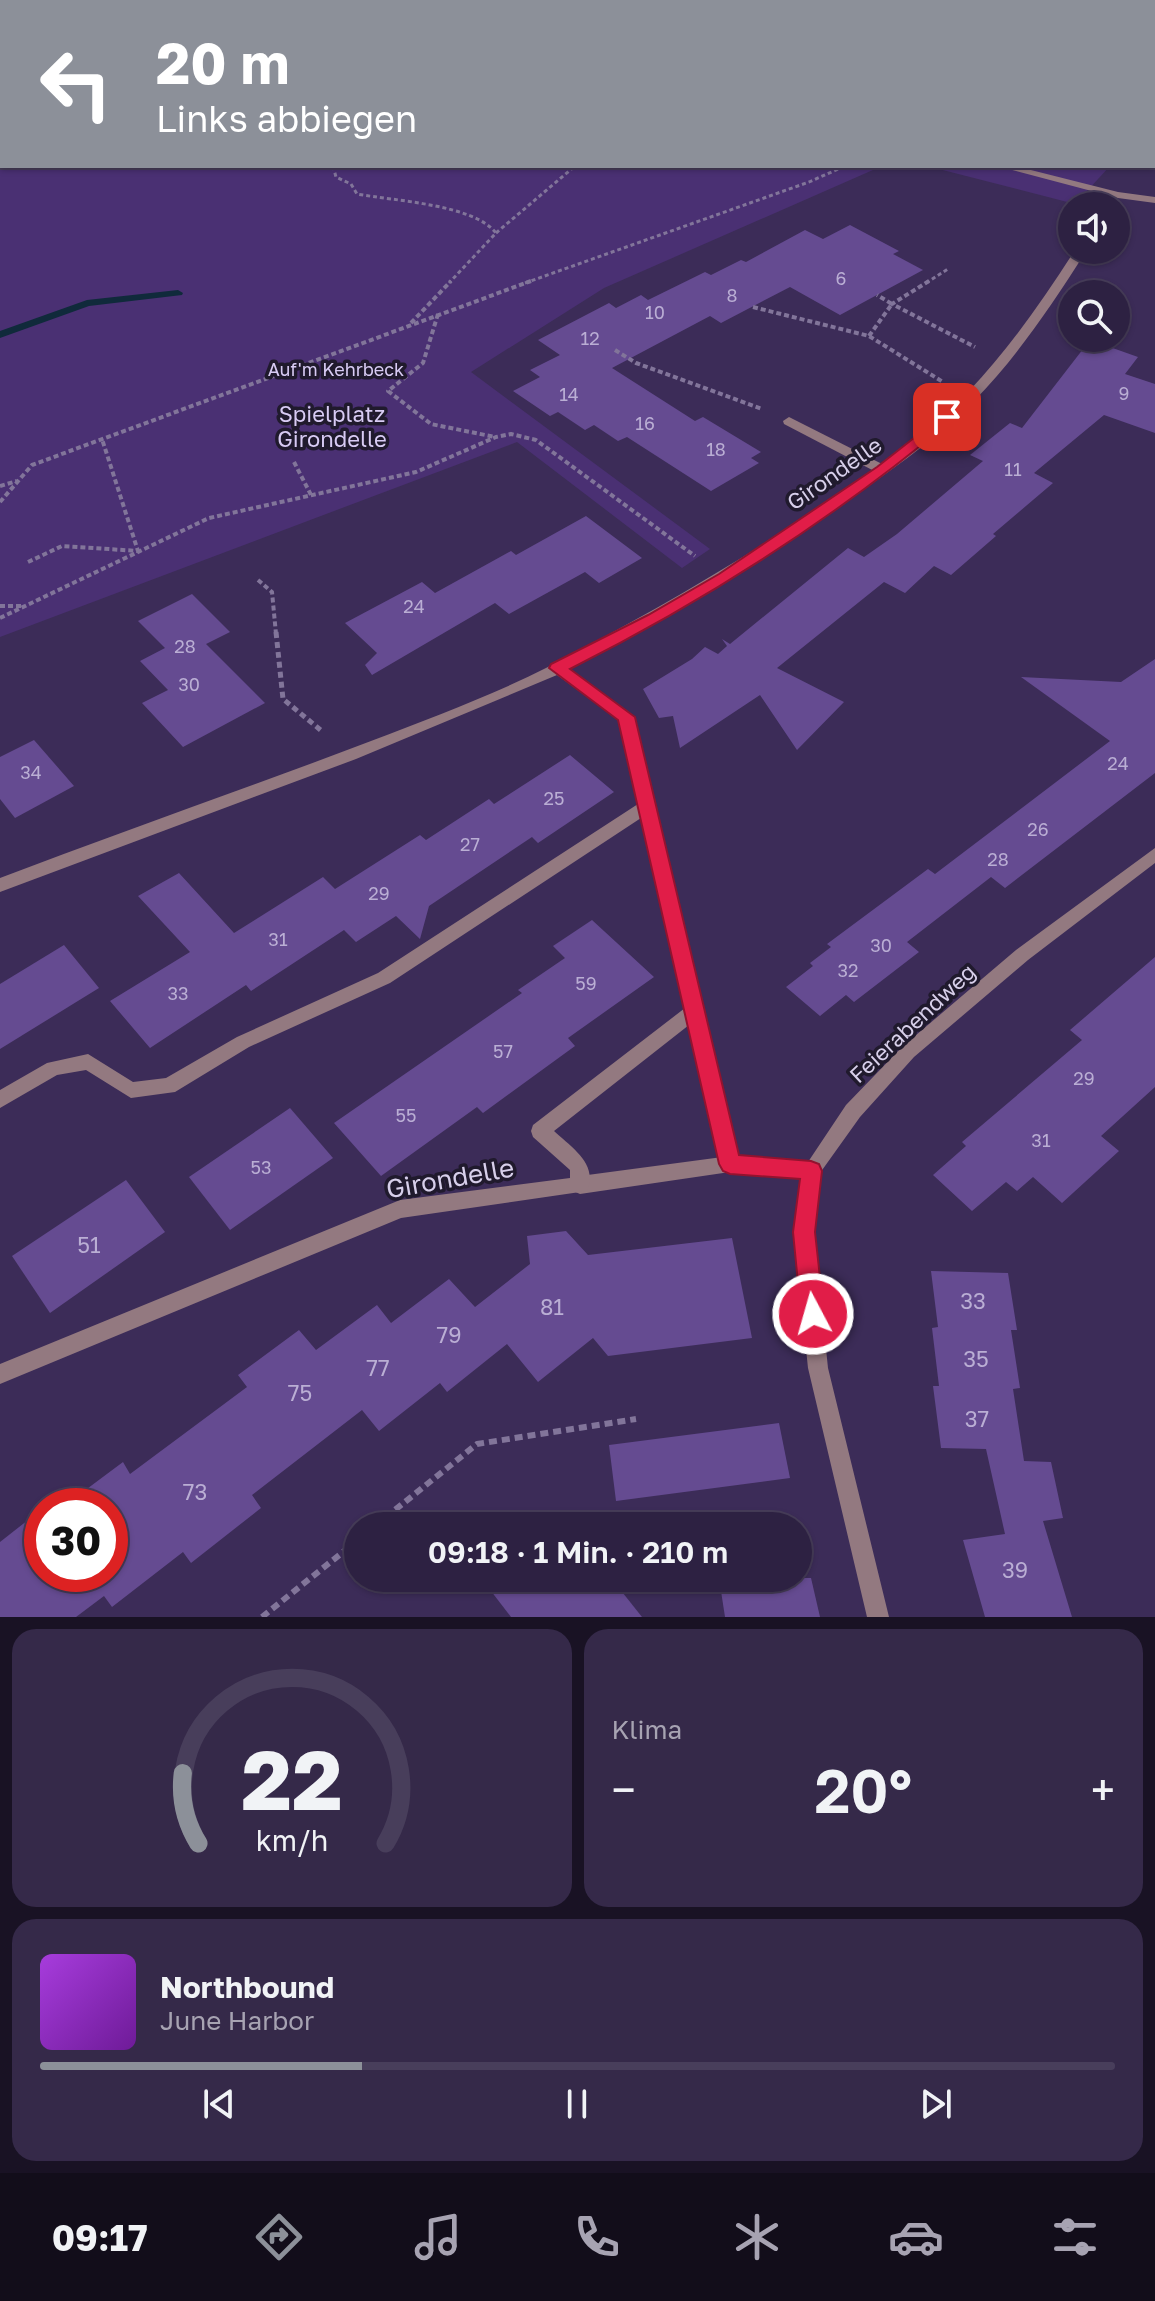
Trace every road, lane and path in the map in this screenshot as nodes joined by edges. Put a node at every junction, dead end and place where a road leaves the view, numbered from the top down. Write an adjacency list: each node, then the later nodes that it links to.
1 (334, 168): 8 (path)
2 (573, 168): 8 (path)
3 (840, 168): 14 (path)
4 (1010, 168): 5 (street)
5 (1106, 192)
6 (1130, 197): 7 (street)
7 (1155, 200)
8 (496, 233): 15 (path)
9 (1072, 264): 18 (street, Girondelle)
10 (948, 269): 12 (path)
11 (877, 295): 12 (path)
12 (892, 304): 16 (path); 18 (path)
13 (753, 307): 16 (path)
14 (438, 314): 15 (path); 21 (path)
15 (410, 324): 22 (path)
16 (869, 336): 19 (path)
17 (615, 350): 20 (path)
18 (1001, 361): 19 (street, Girondelle)
19 (968, 399): 24 (street, Girondelle)
20 (789, 421): 24 (street)
21 (496, 437): 27 (path); 31 (path)
22 (102, 439): 25 (path); 29 (path)
23 (294, 462): 27 (path)
24 (883, 470): 31 (street, Girondelle)
25 (18, 481): 26 (path); 28 (path)
26 (0, 486)
27 (311, 495): 29 (path)
28 (0, 502)
29 (138, 551): 30 (path); 34 (path)
30 (28, 562)
31 (725, 578): 36 (street, Girondelle)
32 (258, 580): 37 (path)
33 (0, 606): 34 (path)
34 (25, 606): 35 (path)
35 (0, 618)
36 (557, 668): 37 (street, Girondelle); 38 (street)
37 (351, 755): 40 (street, Girondelle)
38 (647, 806): 41 (street); 42 (street)
39 (1155, 854): 44 (street, Feierabendweg)
40 (0, 885)
41 (693, 1012): 43 (street); 45 (street)
42 (0, 1100)
43 (730, 1164): 44 (street, Girondelle); 45 (street, Girondelle)
44 (811, 1171): 51 (street, Feierabendweg)
45 (580, 1185): 46 (street, Girondelle)
46 (0, 1374)
47 (636, 1419): 48 (path)
48 (392, 1512)
49 (344, 1551): 50 (path)
50 (262, 1617)
51 (878, 1617)

